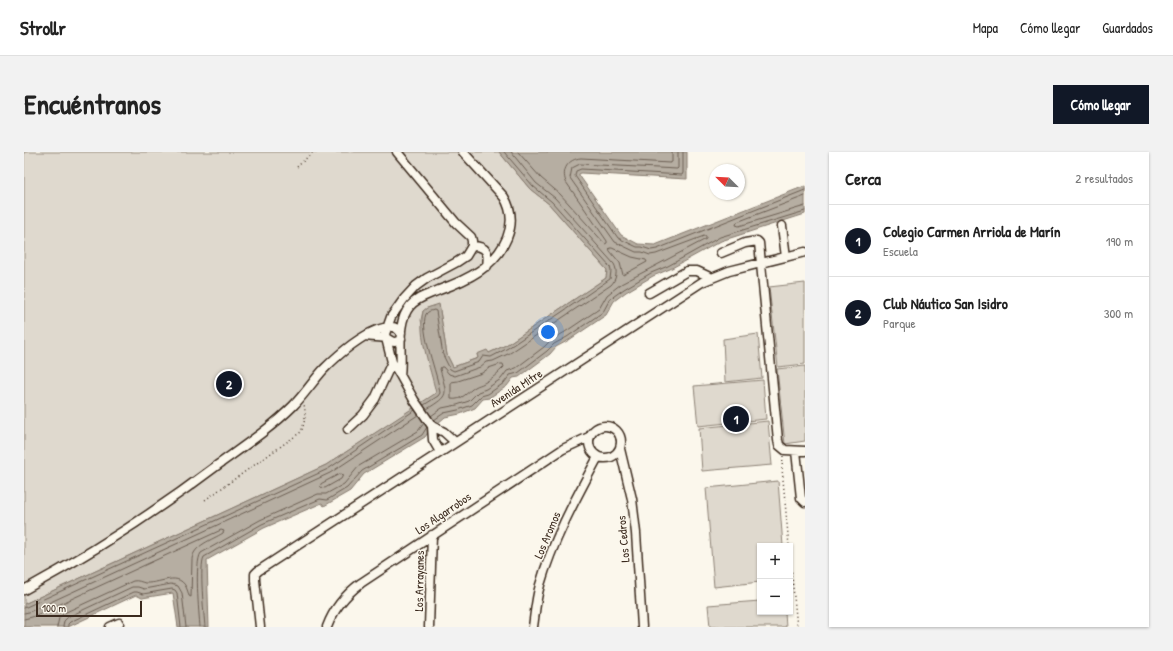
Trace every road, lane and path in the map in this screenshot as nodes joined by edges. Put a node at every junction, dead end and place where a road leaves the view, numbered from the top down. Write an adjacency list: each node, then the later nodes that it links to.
1 (313, 152): 4 (path)
2 (397, 152): 6 (street)
3 (463, 152): 11 (street)
4 (297, 167)
5 (782, 226): 9 (street)
6 (472, 246): 11 (street); 14 (street)
7 (805, 252): 9 (street, Avenida Mitre)
8 (721, 253): 10 (street)
9 (786, 257): 10 (street, Avenida Mitre)
10 (762, 262): 12 (street, Avenida Mitre); 26 (street)
11 (487, 266): 16 (street)
12 (712, 278): 13 (street); 24 (street, Avenida Mitre)
13 (649, 293)
14 (388, 326): 15 (street); 16 (street); 17 (street)
15 (366, 336): 17 (street); 20 (street)
16 (401, 336): 17 (street); 19 (street)
17 (386, 338): 18 (street)
18 (392, 362): 19 (street); 22 (street)
19 (400, 375): 21 (street)
20 (301, 397): 32 (path); 37 (street)
21 (431, 424): 24 (street); 29 (street)
22 (348, 429)
23 (589, 437): 25 (street, Los Cedros); 30 (street); 34 (street, Los Algarrobos)
24 (455, 442): 29 (street, Avenida Mitre)
25 (620, 449): 30 (street); 44 (street, Los Cedros)
26 (785, 450): 27 (street); 35 (path)
27 (796, 451): 28 (street); 31 (street)
28 (805, 451)
29 (440, 452): 40 (street, Avenida Mitre)
30 (598, 457): 43 (street, Los Aromos)
31 (802, 472): 33 (street)
32 (205, 500)
33 (805, 502)
34 (432, 535): 41 (street, Los Algarrobos); 42 (street, Los Arrayanes)
35 (789, 543)
36 (792, 579): 45 (path)
37 (24, 590)
38 (118, 623): 39 (street)
39 (110, 627)
40 (260, 627)
41 (327, 627)
42 (430, 627)
43 (534, 627)
44 (642, 627)
45 (797, 627)

